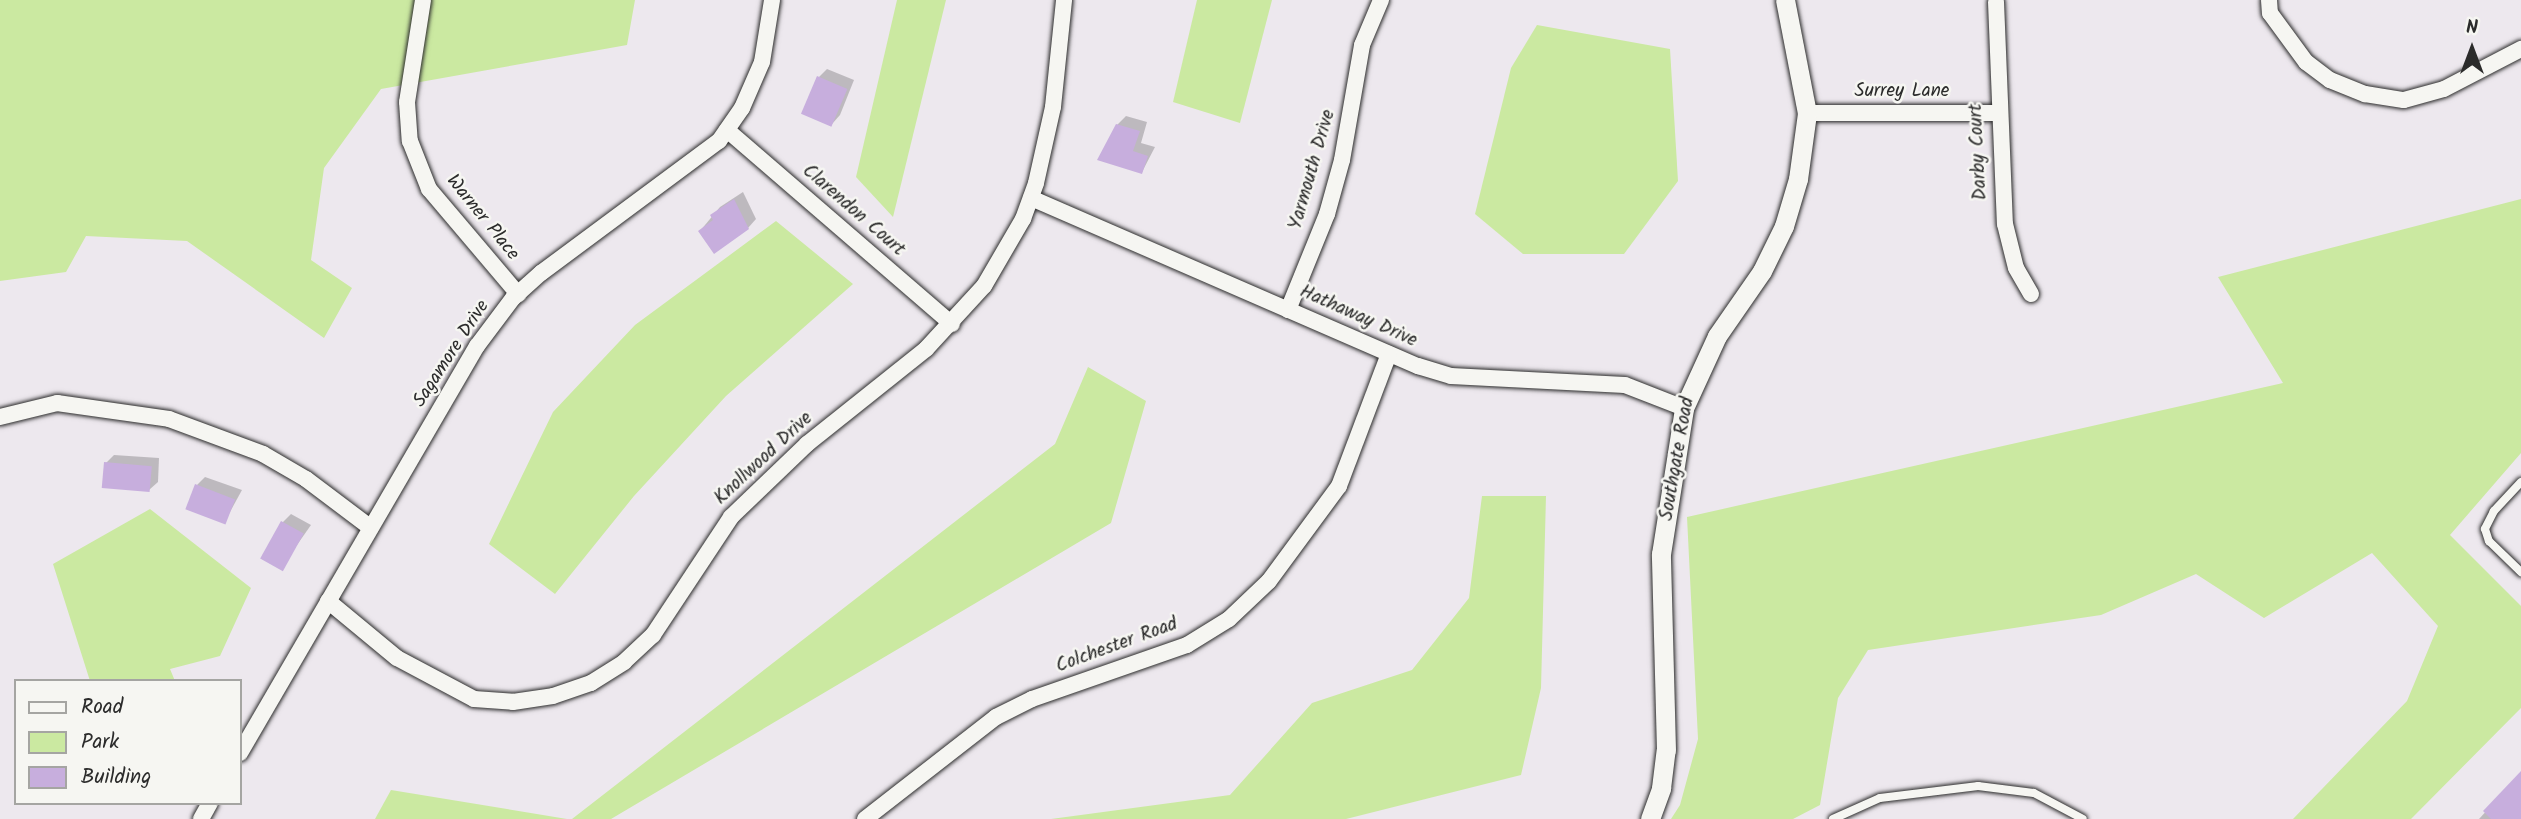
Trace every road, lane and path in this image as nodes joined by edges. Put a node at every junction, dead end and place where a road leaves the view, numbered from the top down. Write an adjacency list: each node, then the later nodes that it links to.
1 (423, 0): 13 (street, Warner Place)
2 (772, 0): 11 (street, Sagamore Drive)
3 (1064, 0): 12 (street, Knollwood Drive)
4 (1381, 0): 15 (street, Yarmouth Drive)
5 (1785, 0): 9 (street, Southgate Road)
6 (2269, 0): 8 (street)
7 (1996, 2): 10 (street, Darby Court)
8 (2521, 49)
9 (1807, 113): 10 (street, Surrey Lane); 18 (street, Southgate Road)
10 (1997, 113): 14 (street, Darby Court)
11 (727, 130): 13 (street, Sagamore Drive); 16 (street, Clarendon Court)
12 (1031, 198): 15 (street, Hathaway Drive); 16 (street, Knollwood Drive)
13 (518, 294): 21 (street, Sagamore Drive)
14 (2031, 294)
15 (1288, 310): 17 (street, Hathaway Drive)
16 (952, 324): 23 (street, Knollwood Drive)
17 (1389, 354): 18 (street, Hathaway Drive); 25 (street, Colchester Road)
18 (1684, 408): 26 (street, Southgate Road)
19 (0, 416): 21 (street)
20 (2521, 482): 22 (lane)
21 (370, 528): 23 (street, Sagamore Drive)
22 (2521, 572)
23 (328, 601): 24 (street, Sagamore Drive)
24 (242, 750)
25 (865, 819)
26 (1650, 819)
27 (1833, 819): 28 (lane)
28 (2083, 819)

